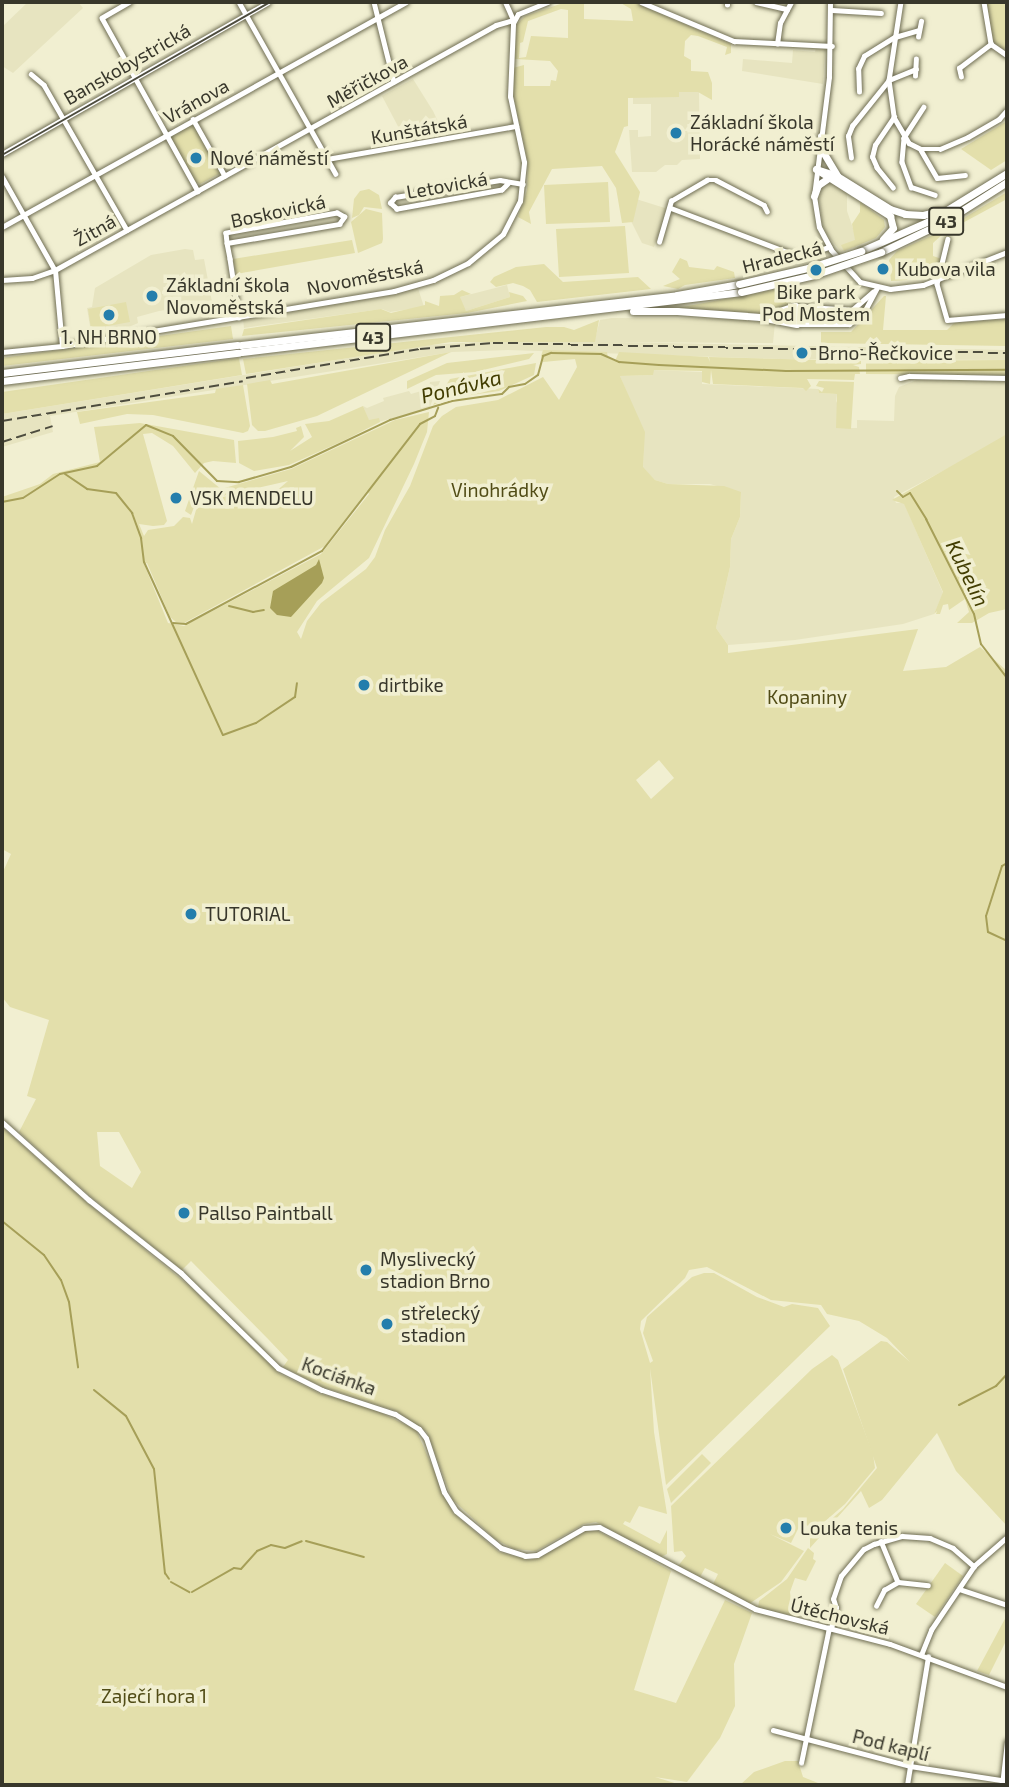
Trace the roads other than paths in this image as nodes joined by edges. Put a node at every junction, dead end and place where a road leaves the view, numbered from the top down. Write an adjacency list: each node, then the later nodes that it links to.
1 (130, 2): 32 (street)
2 (239, 2): 17 (street)
3 (268, 2): 17 (street, Banskobystrická)
4 (374, 2): 18 (street)
5 (406, 2): 18 (street, Vránova)
6 (505, 2): 19 (street)
7 (548, 2): 19 (street)
8 (641, 2): 24 (street)
9 (756, 2): 14 (street)
10 (790, 2): 14 (street)
11 (831, 2): 15 (street)
12 (901, 2): 22 (street)
13 (984, 2): 25 (street)
14 (787, 9): 24 (street)
15 (832, 10): 16 (street); 26 (street)
16 (881, 13)
17 (246, 14): 29 (street); 32 (street, Banskobystrická)
18 (377, 17): 29 (street, Vránova); 34 (street)
19 (513, 20): 34 (street, Měřičkova); 41 (street, Novoměstská)
20 (921, 21): 21 (street)
21 (919, 30): 22 (street); 23 (street)
22 (895, 37): 33 (street); 35 (street)
23 (918, 37)
24 (777, 44): 26 (street)
25 (991, 44): 27 (street); 31 (street)
26 (832, 46): 44 (street)
27 (1007, 55)
28 (916, 59): 33 (street)
29 (278, 72): 39 (street, Vránova); 42 (street)
30 (31, 74): 40 (street)
31 (961, 77)
32 (135, 78): 40 (street, Banskobystrická); 43 (street)
33 (889, 80): 38 (street); 48 (street)
34 (394, 82): 42 (street, Měřičkova)
35 (859, 92)
36 (924, 107): 45 (street)
37 (1007, 110): 46 (street)
38 (894, 117): 45 (street); 62 (street)
39 (193, 118): 43 (street, Vránova); 56 (street)
40 (62, 119): 47 (street, Banskobystrická); 52 (street)
41 (516, 126): 49 (street, Kunštátská); 61 (street, Novoměstská)
42 (310, 129): 49 (street); 56 (street, Měřičkova)
43 (166, 134): 52 (street, Vránova); 63 (street)
44 (821, 136): 50 (street); 57 (highway)
45 (904, 138): 46 (street); 64 (street)
46 (921, 149): 54 (street)
47 (2, 153)
48 (850, 158)
49 (327, 159): 53 (street)
50 (816, 169): 57 (highway); 58 (highway); 65 (street)
51 (1007, 173): 66 (highway, Hradecká / 43)
52 (94, 174): 69 (street, Vránova); 71 (street)
53 (336, 174)
54 (965, 175)
55 (2, 176): 69 (street)
56 (225, 176): 63 (street)
57 (837, 176): 66 (highway)
58 (827, 179): 65 (highway); 75 (highway)
59 (1007, 182): 75 (highway, Hradecká / 43)
60 (508, 184): 60 (street, Letovická); 61 (street, Letovická)
61 (524, 184): 87 (street, Novoměstská)
62 (893, 188)
63 (198, 191): 71 (street, Žitná)
64 (935, 195)
65 (814, 196): 76 (street)
66 (963, 202): 75 (highway, Hradecká / 43)
67 (671, 208): 68 (street); 73 (street); 76 (street)
68 (767, 211)
69 (23, 215): 70 (street, Vránova); 78 (street)
70 (2, 227)
71 (127, 230): 78 (street, Žitná)
72 (948, 239): 79 (street)
73 (659, 242)
74 (227, 243): 74 (street, Boskovická); 87 (street, Boskovická)
75 (879, 246): 81 (highway, Hradecká / 43, bridge); 81 (highway, Hradecká / 43, bridge)
76 (829, 247): 82 (street)
77 (1007, 252): 79 (street)
78 (55, 270): 80 (street, Žitná); 90 (street)
79 (939, 279): 82 (street); 86 (street)
80 (2, 280)
81 (740, 288): 84 (highway, Hradecká / 43); 85 (highway, Hradecká / 43)
82 (877, 288): 83 (street); 89 (street)
83 (794, 306): 88 (highway); 89 (street)
84 (597, 312): 85 (highway, Hradecká / 43); 88 (highway)
85 (545, 314): 91 (highway, 43)
86 (1007, 315)
87 (239, 317): 90 (street, Novoměstská)
88 (760, 317): 89 (highway)
89 (796, 324)
90 (62, 346): 92 (street, Novoměstská)
91 (239, 349): 93 (highway, 43); 96 (highway, 43)
92 (2, 352)
93 (2, 373)
94 (900, 378): 95 (street)
95 (1007, 378)
96 (2, 383)
97 (2, 1122): 100 (street, Kociánka)
98 (1007, 1537): 101 (street)
99 (881, 1541): 101 (street); 102 (street); 107 (street)
100 (669, 1566): 107 (street, Útěchovská)
101 (974, 1566): 104 (street)
102 (898, 1582): 103 (street); 106 (street)
103 (928, 1585)
104 (959, 1589): 105 (street); 108 (street)
105 (1007, 1605)
106 (876, 1606)
107 (830, 1628): 108 (street, Útěchovská); 112 (street)
108 (921, 1655): 109 (street, Útěchovská)
109 (928, 1657): 110 (street, Útěchovská); 115 (street)
110 (1007, 1687)
111 (774, 1730): 112 (street, Pod kaplí)
112 (806, 1738): 114 (street); 115 (street, Pod kaplí)
113 (1007, 1742): 116 (street)
114 (801, 1763)
115 (910, 1766): 116 (street, Pod kaplí); 117 (street)
116 (1004, 1782)
117 (907, 1785)

